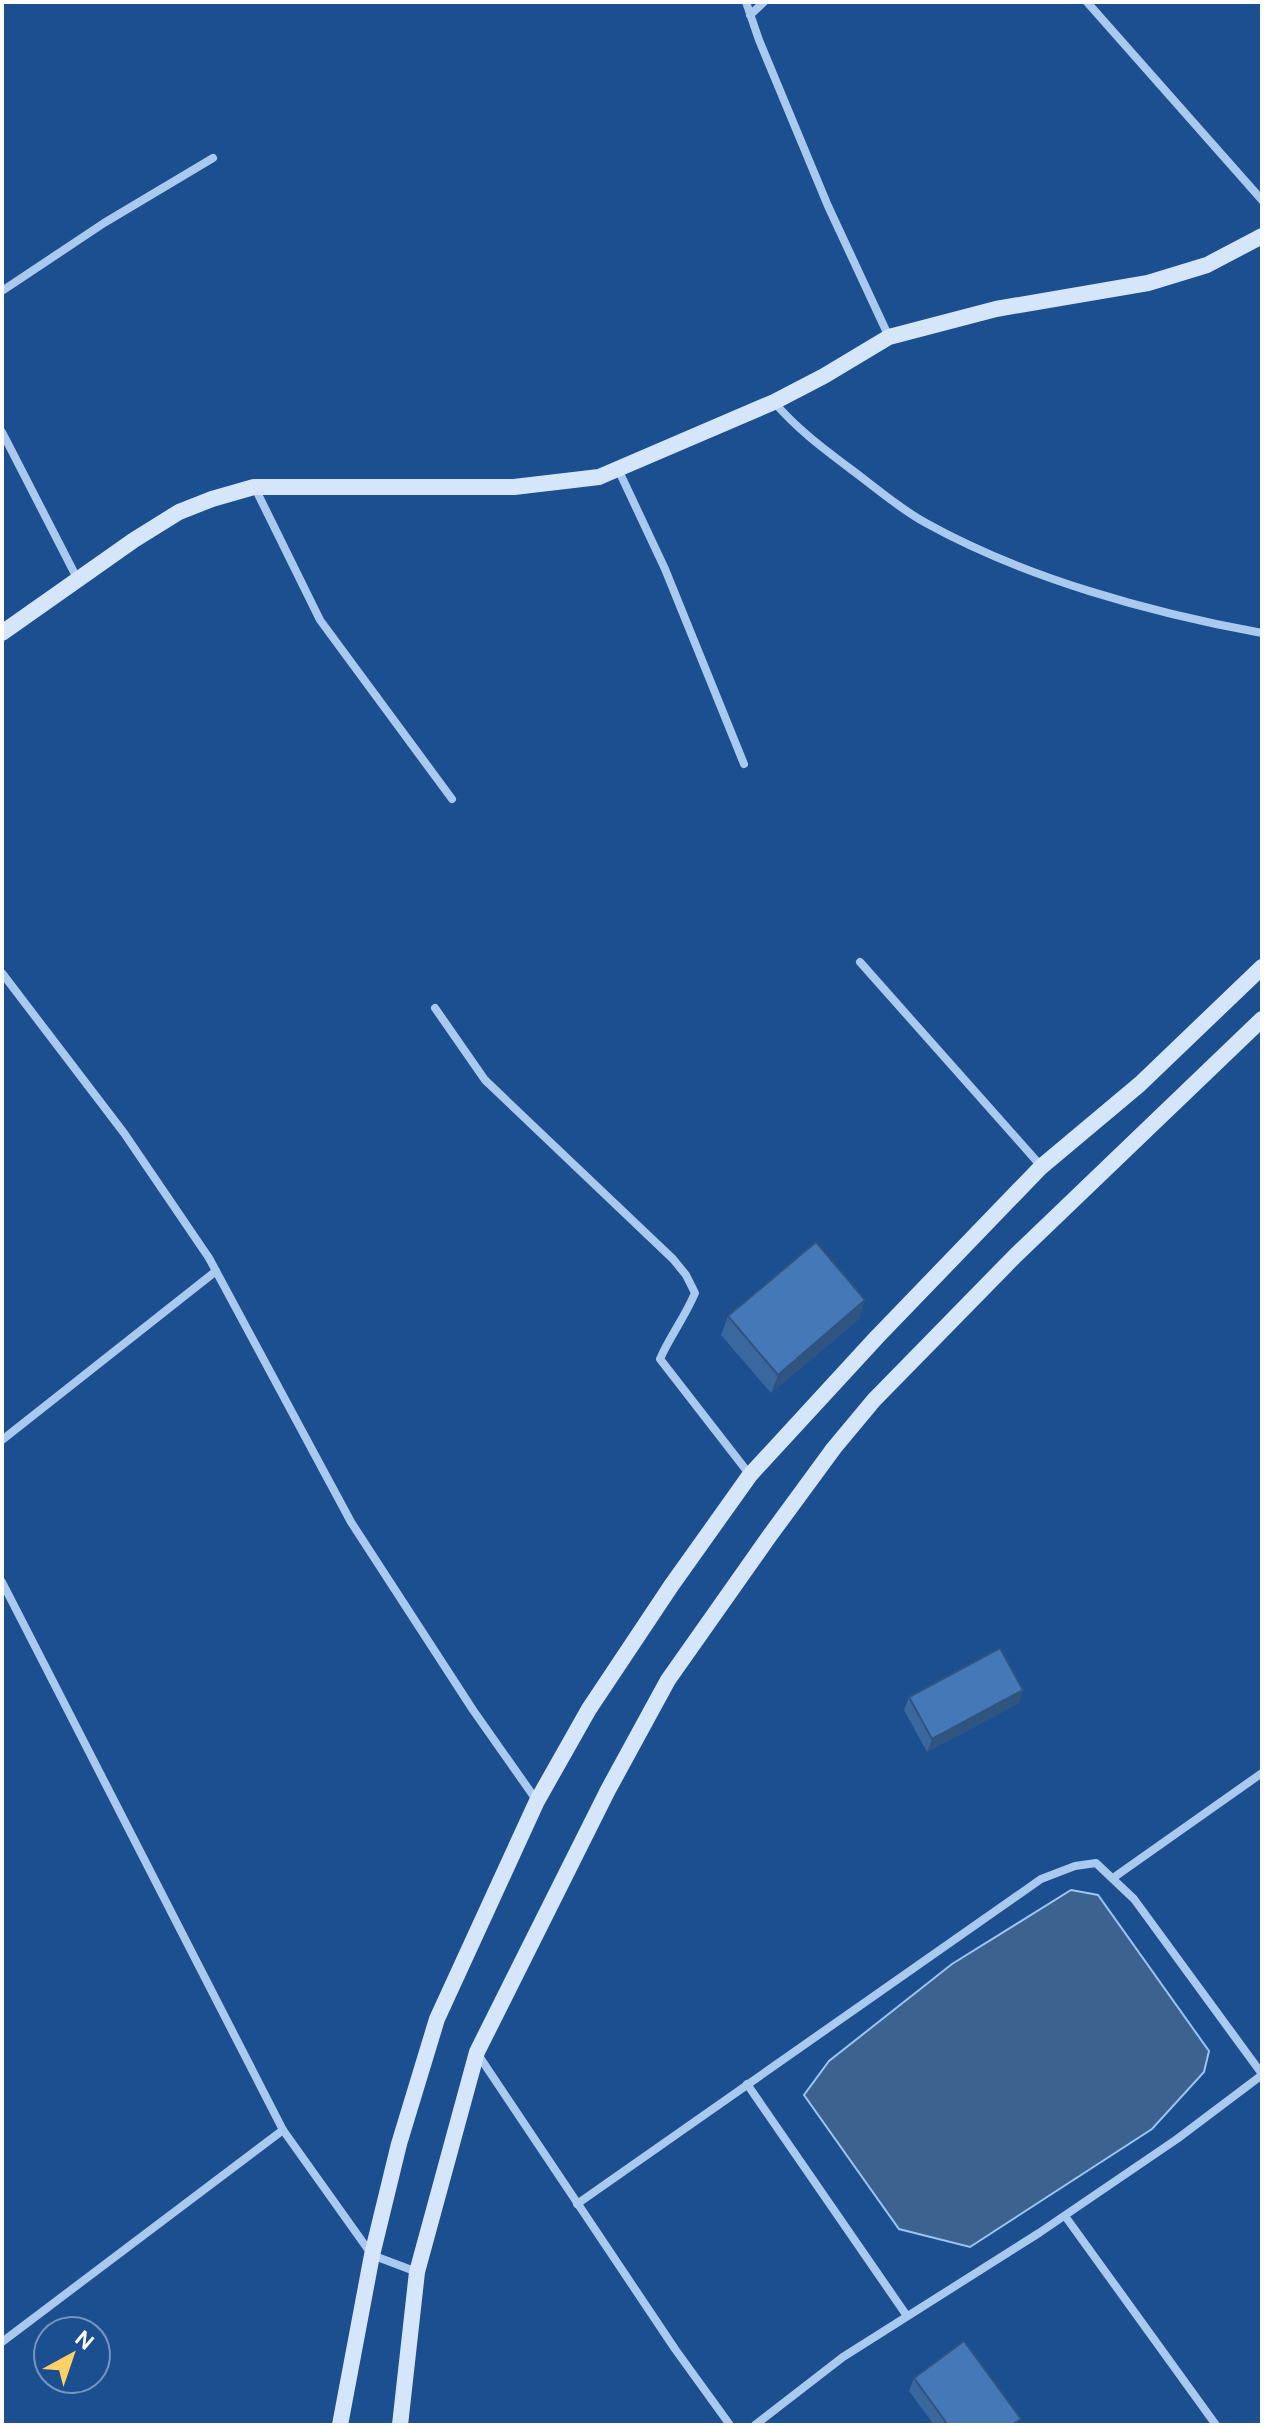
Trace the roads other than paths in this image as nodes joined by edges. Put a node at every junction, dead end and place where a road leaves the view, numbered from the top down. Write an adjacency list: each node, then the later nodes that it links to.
1 (746, 2): 4 (street)
2 (764, 2): 4 (street)
3 (1087, 2): 6 (street)
4 (750, 15): 9 (street)
5 (213, 158): 8 (street)
6 (1262, 200)
7 (1262, 236): 9 (street)
8 (2, 291)
9 (889, 337): 10 (street)
10 (774, 402): 12 (street); 16 (street)
11 (2, 432): 14 (street)
12 (618, 469): 13 (street); 17 (street)
13 (254, 487): 14 (street); 18 (street)
14 (78, 580): 15 (street)
15 (2, 633)
16 (1262, 633)
17 (744, 764)
18 (452, 799)
19 (860, 962): 24 (street)
20 (1262, 967): 24 (street)
21 (2, 973): 25 (street)
22 (435, 1008): 27 (street)
23 (1262, 1019): 32 (street)
24 (1041, 1167): 27 (street)
25 (216, 1271): 26 (street); 30 (street)
26 (2, 1440)
27 (750, 1475): 30 (street)
28 (2, 1582): 35 (street)
29 (1262, 1773): 31 (street)
30 (537, 1801): 38 (street)
31 (1113, 1878): 33 (street); 34 (street)
32 (477, 2052): 36 (street); 39 (street)
33 (1262, 2074): 37 (street)
34 (747, 2084): 36 (street); 40 (street)
35 (283, 2130): 38 (street); 41 (street)
36 (577, 2204): 44 (street)
37 (1065, 2216): 40 (street); 46 (street)
38 (372, 2255): 39 (street); 42 (street)
39 (417, 2272): 43 (street)
40 (907, 2316): 45 (street)
41 (2, 2342)
42 (340, 2425)
43 (400, 2425)
44 (730, 2425)
45 (755, 2425)
46 (1216, 2425)

